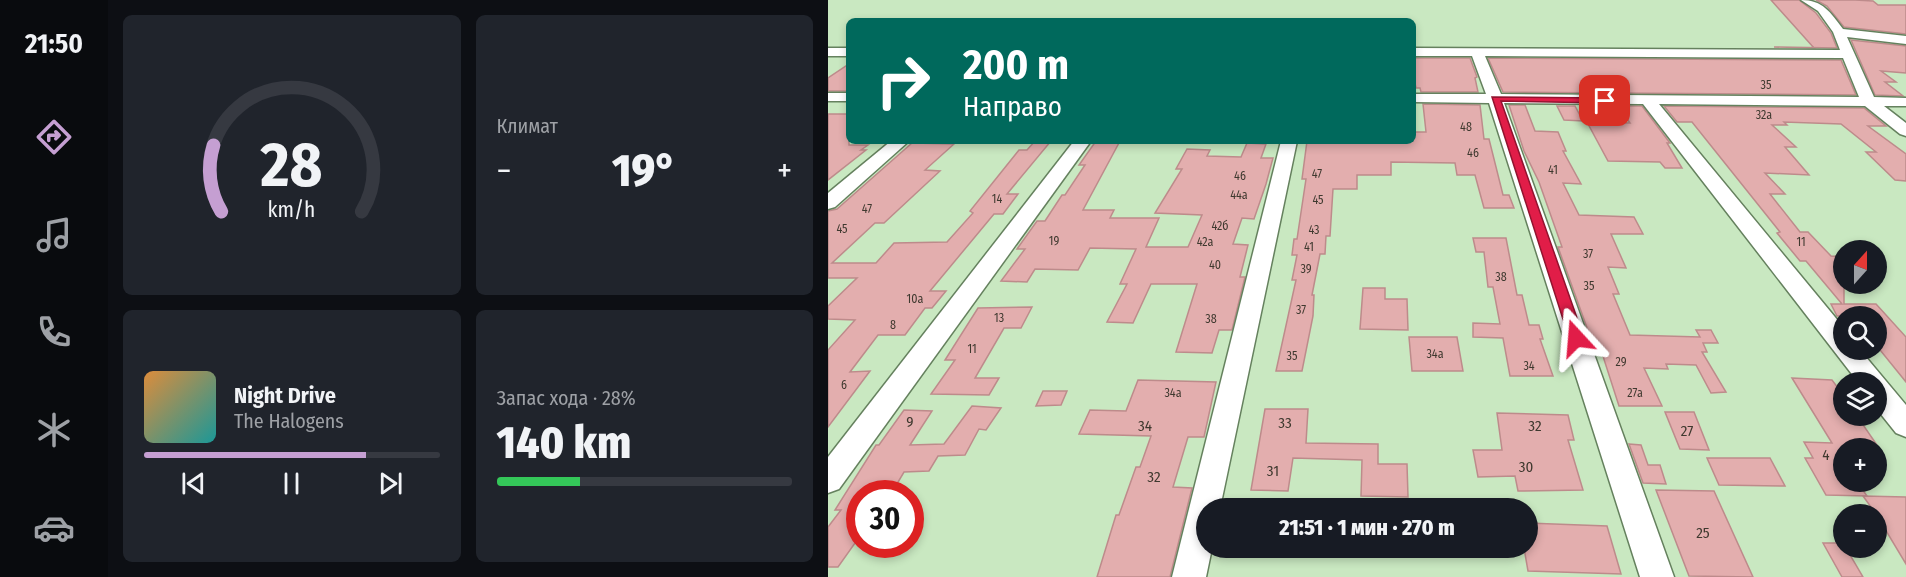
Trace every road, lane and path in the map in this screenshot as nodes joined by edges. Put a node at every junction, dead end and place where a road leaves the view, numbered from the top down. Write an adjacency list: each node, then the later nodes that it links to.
1 (1806, 0): 2 (street)
2 (1839, 32): 3 (street); 8 (street)
3 (1906, 40)
4 (828, 52): 5 (street)
5 (846, 52)
6 (1416, 52): 7 (street)
7 (1477, 53): 8 (street); 12 (street)
8 (1850, 54): 13 (street)
9 (828, 97): 10 (street)
10 (846, 97)
11 (1416, 98): 12 (street)
12 (1496, 98): 14 (street); 28 (street)
13 (1868, 101): 14 (street); 15 (street); 16 (street)
14 (1649, 102): 21 (street)
15 (1906, 102)
16 (1906, 131)
17 (897, 144): 20 (street)
18 (1081, 144): 26 (street)
19 (1288, 144): 27 (street)
20 (828, 202)
21 (1833, 332)
22 (1854, 360): 23 (street)
23 (1864, 372)
24 (1887, 402): 25 (street)
25 (1906, 425)
26 (828, 480)
27 (1190, 577)
28 (1658, 577)

